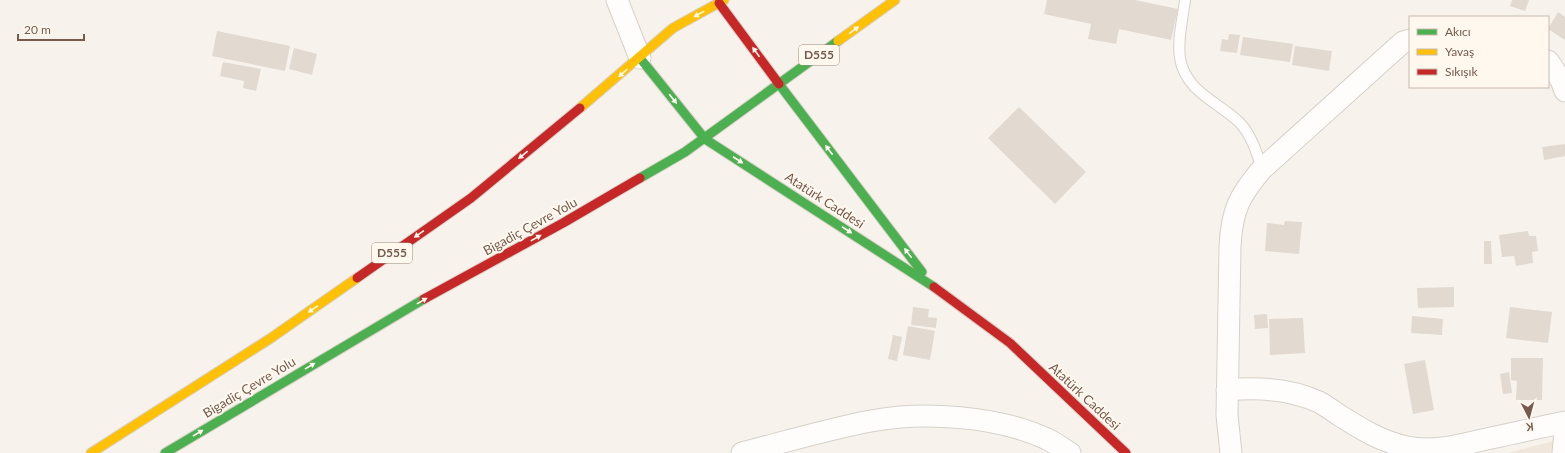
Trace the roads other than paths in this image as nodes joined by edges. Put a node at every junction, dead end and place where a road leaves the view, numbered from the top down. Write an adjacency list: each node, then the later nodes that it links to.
1 (617, 0): 6 (street)
2 (895, 0): 8 (main road, Bigadiç Çevre Yolu / D555, one-way to 2)
3 (1185, 0): 11 (lane)
4 (720, 1): 6 (main road, D555, one-way to 6); 8 (main road, Atatürk Caddesi, one-way to 4)
5 (1409, 40): 11 (street)
6 (640, 58): 10 (main road, Atatürk Caddesi, one-way to 10); 16 (main road, D555, one-way to 16)
7 (1549, 62): 9 (street)
8 (779, 84): 10 (main road, Bigadiç Çevre Yolu / D555); 12 (main road, Atatürk Caddesi, one-way to 8)
9 (1565, 91)
10 (705, 139): 12 (main road, Atatürk Caddesi, one-way to 12); 17 (main road, Bigadiç Çevre Yolu / D555, one-way to 10)
11 (1262, 169): 13 (street)
12 (931, 284): 20 (main road, Atatürk Caddesi)
13 (1227, 390): 14 (street); 21 (street)
14 (1565, 422)
15 (1565, 432): 22 (street)
16 (91, 453)
17 (165, 453)
18 (742, 453): 19 (street)
19 (1070, 453)
20 (1126, 453)
21 (1231, 453)
22 (1563, 453)

